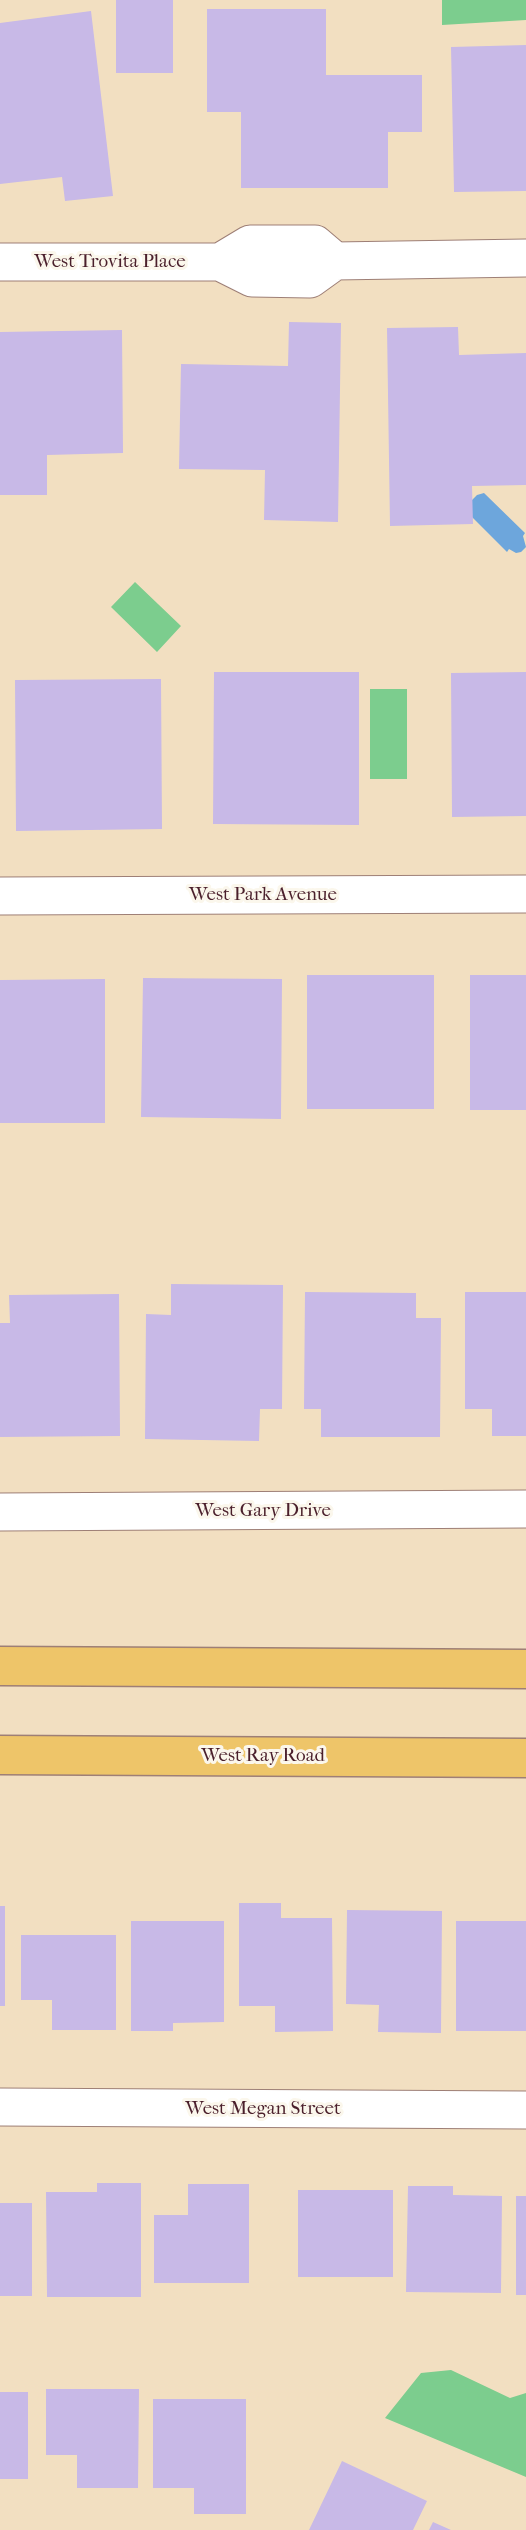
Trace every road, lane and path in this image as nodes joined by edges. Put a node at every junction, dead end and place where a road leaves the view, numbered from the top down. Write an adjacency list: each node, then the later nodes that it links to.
1 (526, 258): 2 (street, West Trovita Place)
2 (0, 262)
3 (526, 894): 4 (street, West Park Avenue)
4 (0, 896)
5 (526, 1509): 6 (street, West Gary Drive)
6 (0, 1513)
7 (0, 1666): 8 (main road)
8 (526, 1669)
9 (0, 1755): 10 (main road, West Ray Road)
10 (526, 1758)
11 (0, 2107): 12 (street, West Megan Street)
12 (526, 2110)

